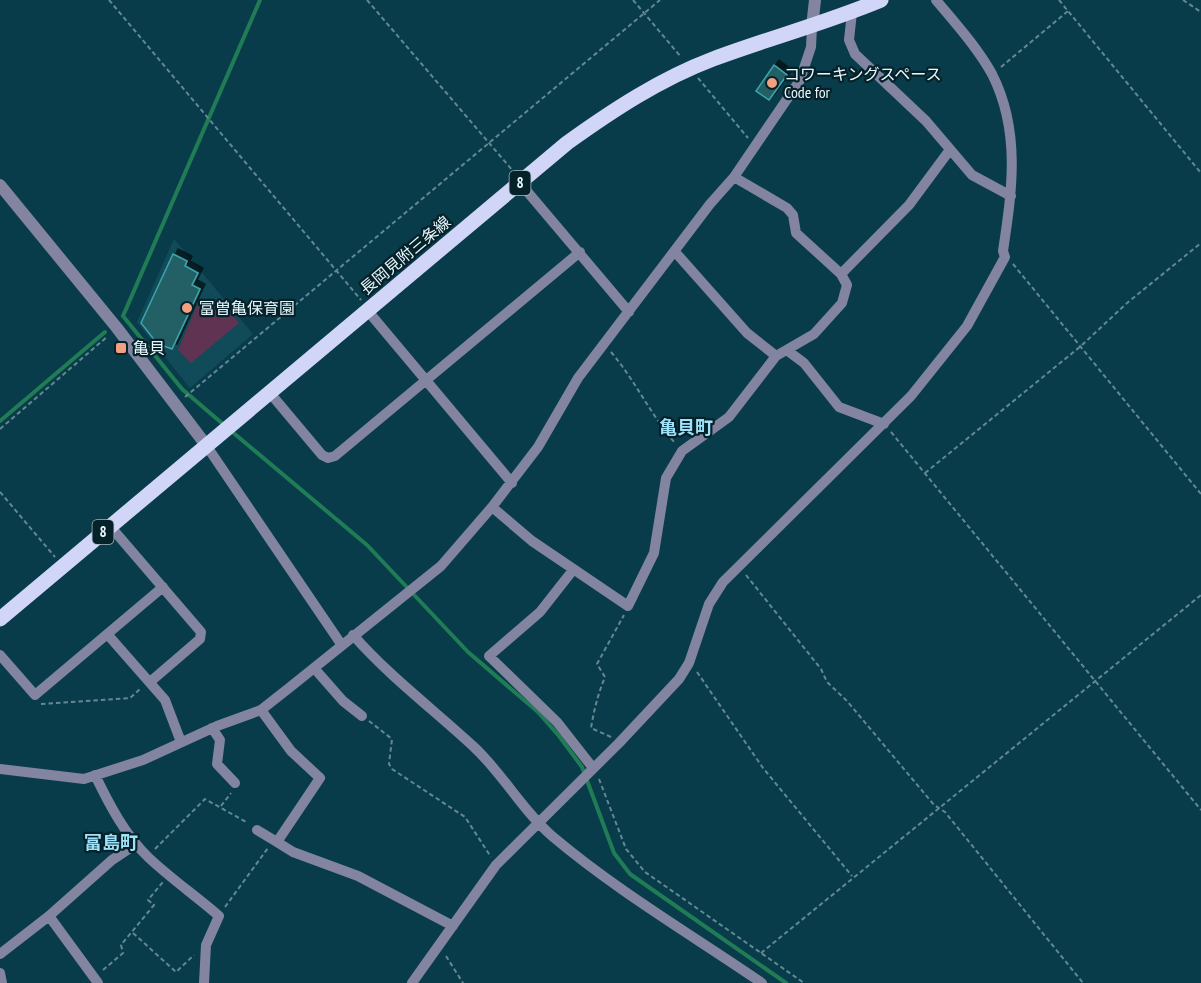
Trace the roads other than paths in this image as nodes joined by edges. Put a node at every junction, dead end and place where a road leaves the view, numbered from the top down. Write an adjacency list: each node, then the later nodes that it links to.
1 (814, 0): 5 (street)
2 (881, 0): 4 (main road, 長岡見附三条線 / 8)
3 (936, 0): 10 (street)
4 (852, 12): 5 (main road, 長岡見附三条線 / 8); 6 (street)
5 (812, 27): 7 (street); 8 (main road, 長岡見附三条線 / 8)
6 (949, 151): 10 (street); 13 (street)
7 (734, 177): 12 (street); 13 (street)
8 (522, 181): 11 (street); 14 (main road, 長岡見附三条線 / 8)
9 (0, 185): 21 (street)
10 (1011, 196): 20 (street)
11 (580, 252): 15 (street); 18 (street)
12 (675, 253): 15 (street); 17 (street)
13 (841, 274): 16 (street)
14 (367, 310): 18 (street); 19 (main road, 長岡見附三条線 / 8)
15 (629, 312): 22 (street)
16 (788, 351): 17 (street); 20 (street)
17 (776, 356): 25 (street)
18 (427, 380): 19 (street); 22 (street)
19 (270, 393): 21 (main road, 長岡見附三条線 / 8)
20 (884, 424): 38 (street)
21 (206, 446): 24 (main road, 長岡見附三条線 / 8); 30 (street)
22 (512, 483): 23 (street)
23 (492, 507): 25 (street); 29 (street)
24 (110, 526): 26 (street); 27 (main road, 長岡見附三条線 / 8)
25 (573, 570): 38 (street)
26 (162, 587): 28 (street); 33 (street)
27 (0, 619)
28 (108, 635): 31 (street); 33 (street)
29 (353, 635): 30 (street); 42 (street)
30 (341, 644): 32 (street)
31 (0, 655)
32 (314, 668): 34 (street); 35 (street)
33 (150, 682): 37 (street)
34 (261, 710): 36 (street); 44 (street)
35 (362, 716)
36 (212, 728): 37 (street); 41 (street)
37 (181, 742): 40 (street)
38 (593, 768): 42 (street)
39 (0, 769): 40 (street)
40 (95, 775): 45 (street)
41 (236, 783)
42 (538, 822): 47 (street); 54 (street)
43 (257, 830): 44 (street)
44 (275, 842): 47 (street)
45 (136, 844): 46 (street); 52 (street)
46 (50, 916): 48 (street); 50 (street)
47 (453, 926): 53 (street)
48 (2, 948)
49 (0, 973): 51 (street)
50 (96, 980)
51 (2, 983)
52 (204, 983)
53 (412, 983)
54 (762, 983)

